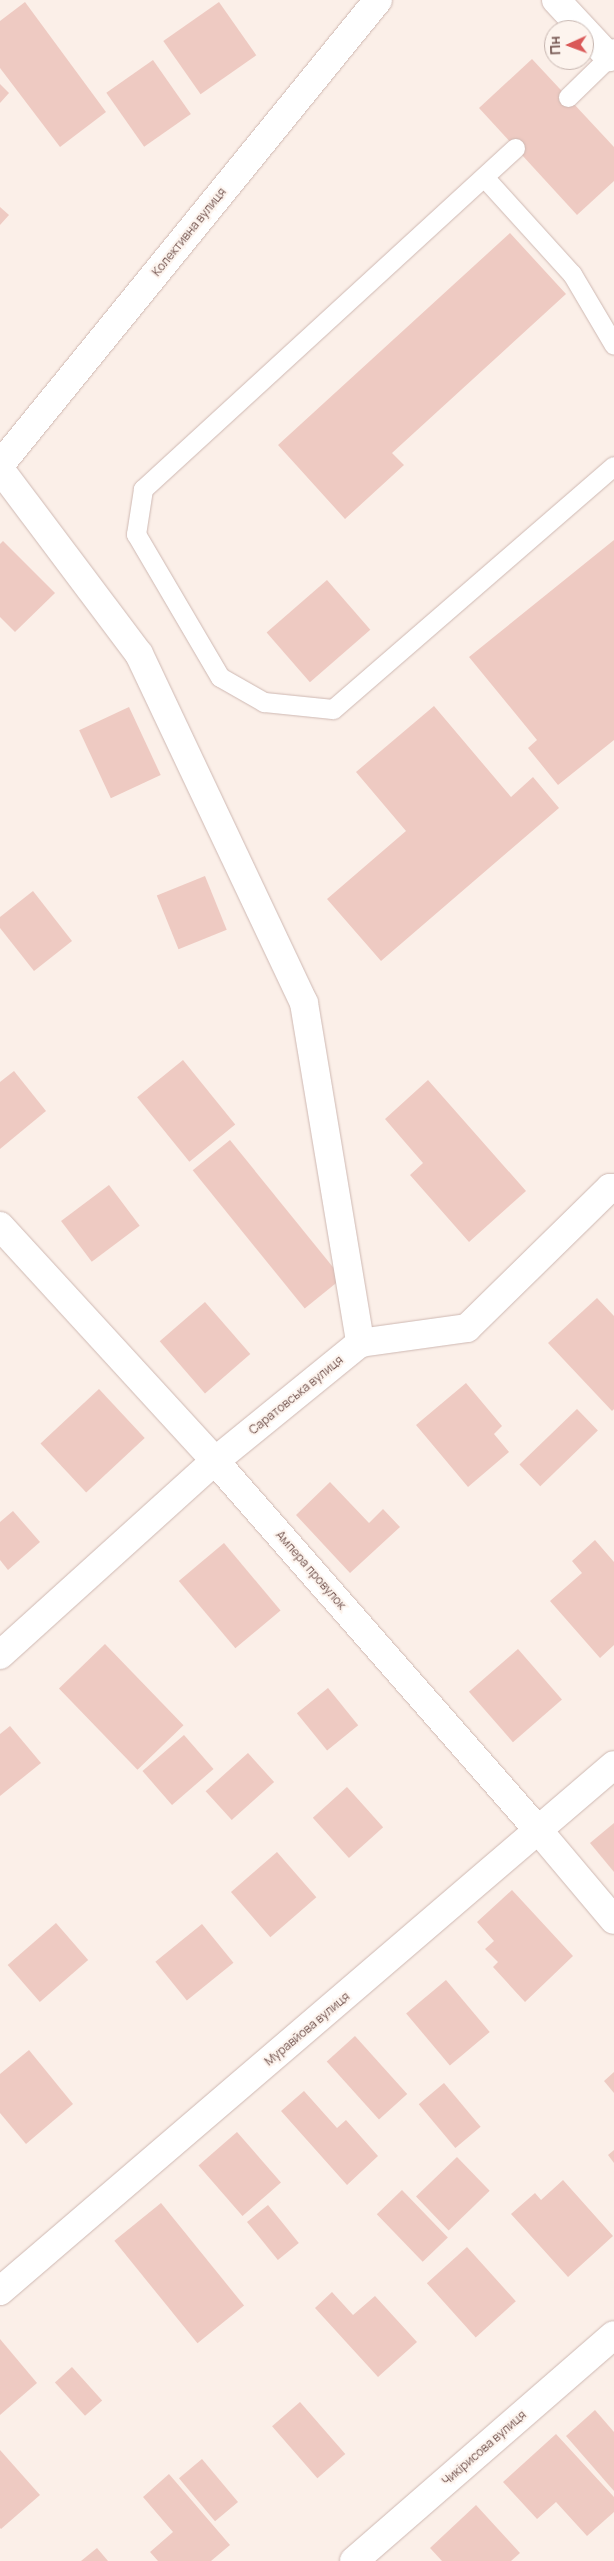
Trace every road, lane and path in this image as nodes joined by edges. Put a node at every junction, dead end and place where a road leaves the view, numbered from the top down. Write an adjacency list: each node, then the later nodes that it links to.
1 (378, 0): 8 (street, Колективна вулиця)
2 (556, 0): 3 (street)
3 (612, 55): 4 (lane)
4 (568, 97)
5 (515, 148): 6 (lane)
6 (484, 177): 7 (lane); 9 (lane)
7 (614, 345)
8 (0, 465)
9 (614, 466)
10 (0, 469): 13 (street)
11 (614, 1188): 13 (street)
12 (0, 1226): 14 (street, Ампера провулок)
13 (360, 1343): 14 (street, Саратовська вулиця)
14 (215, 1461): 15 (street, Саратовська вулиця); 17 (street, Ампера провулок)
15 (0, 1655)
16 (614, 1765): 17 (street, Муравйова вулиця)
17 (540, 1830): 18 (street, Ампера провулок); 19 (street, Муравйова вулиця)
18 (614, 1920)
19 (0, 2291)
20 (614, 2335): 21 (street, Чикірисова вулиця)
21 (354, 2561)

